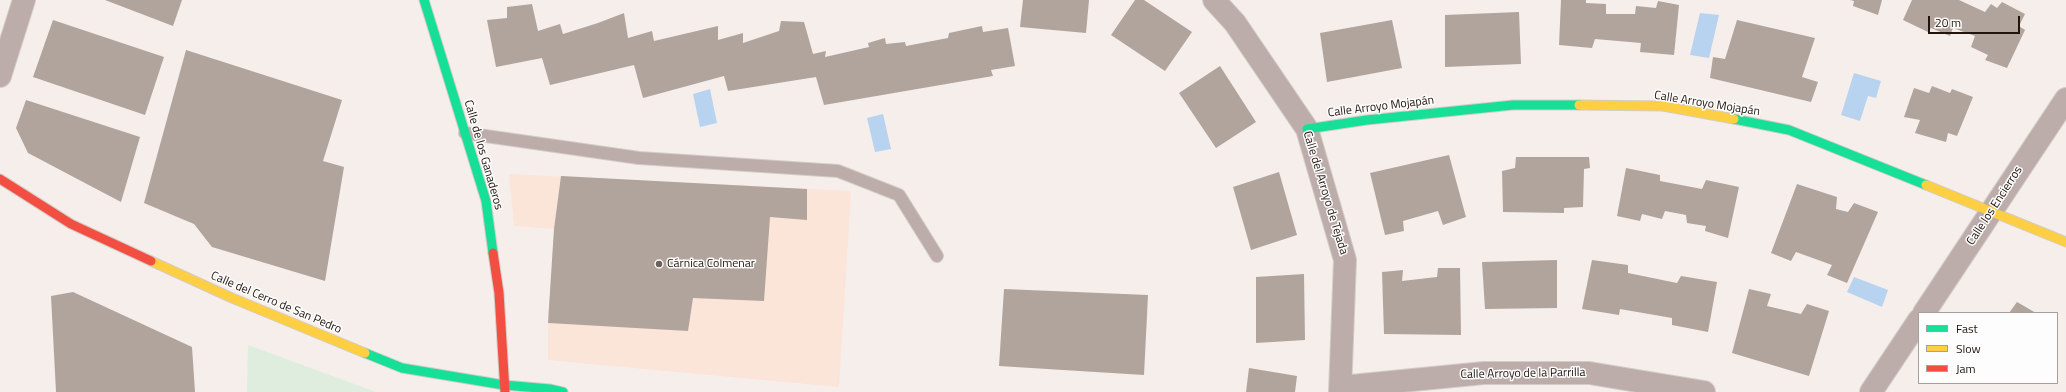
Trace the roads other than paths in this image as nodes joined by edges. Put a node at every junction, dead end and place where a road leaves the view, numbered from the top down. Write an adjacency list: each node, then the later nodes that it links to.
1 (24, 0): 4 (street)
2 (424, 0): 7 (street, Calle de los Ganaderos)
3 (1214, 0): 6 (street, Calle del Arroyo de Tejada)
4 (0, 76)
5 (2066, 99): 9 (street, Calle los Encierros)
6 (1307, 129): 9 (street, Calle Arroyo Mojapán); 15 (street, Calle del Arroyo de Tejada)
7 (465, 133): 11 (lane); 14 (street, Calle de los Ganaderos)
8 (0, 180): 14 (street, Calle del Cerro de San Pedro)
9 (1992, 212): 10 (street, Calle Arroyo Mojapán); 12 (street, Calle los Encierros)
10 (2066, 242)
11 (937, 256)
12 (1925, 312)
13 (1918, 321): 18 (street)
14 (504, 389): 16 (street, Calle del Cerro de San Pedro)
15 (1341, 389): 17 (street, Calle Arroyo de la Parrilla)
16 (563, 392)
17 (1704, 392)
18 (1870, 392)

